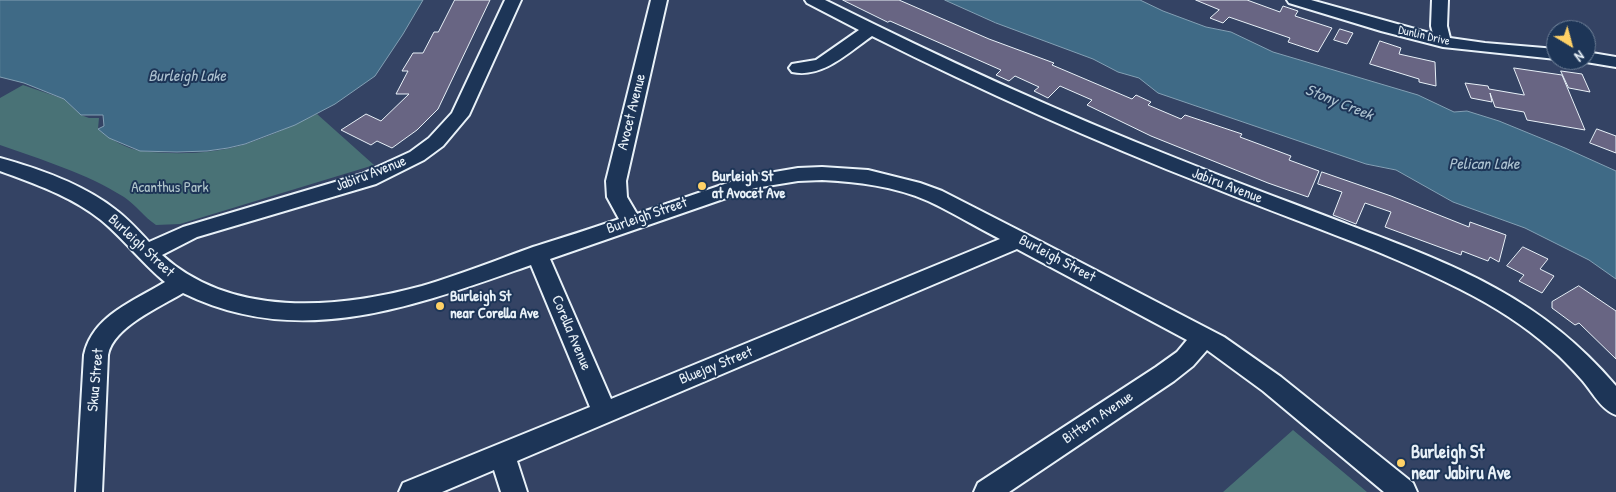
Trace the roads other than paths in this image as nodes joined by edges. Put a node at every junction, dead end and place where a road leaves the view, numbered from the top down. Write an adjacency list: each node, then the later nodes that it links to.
1 (513, 0): 15 (street, Jabiru Avenue)
2 (659, 0): 13 (street, Avocet Avenue)
3 (813, 0): 6 (street, Jabiru Avenue)
4 (1295, 0): 7 (street, Dunlin Drive)
5 (1440, 0): 7 (street)
6 (870, 30): 11 (street); 19 (street, Jabiru Avenue)
7 (1443, 42): 8 (street, Dunlin Drive)
8 (1546, 53)
9 (1596, 59): 10 (street)
10 (1616, 62)
11 (798, 68)
12 (0, 164): 15 (street, Burleigh Street)
13 (631, 222): 14 (street, Burleigh Street); 16 (street, Burleigh Street)
14 (1019, 239): 18 (street, Burleigh Street); 20 (street, Bluejay Street)
15 (148, 252): 17 (street, Burleigh Street)
16 (537, 254): 17 (street, Burleigh Street); 20 (street, Corella Avenue)
17 (182, 283): 22 (street, Skua Street)
18 (1204, 338): 25 (street, Bittern Avenue); 26 (street, Burleigh Street)
19 (1616, 404)
20 (604, 412): 21 (street, Bluejay Street)
21 (502, 455): 23 (street, Bluejay Street); 24 (street)
22 (89, 492)
23 (412, 492)
24 (514, 492)
25 (987, 492)
26 (1404, 492)

